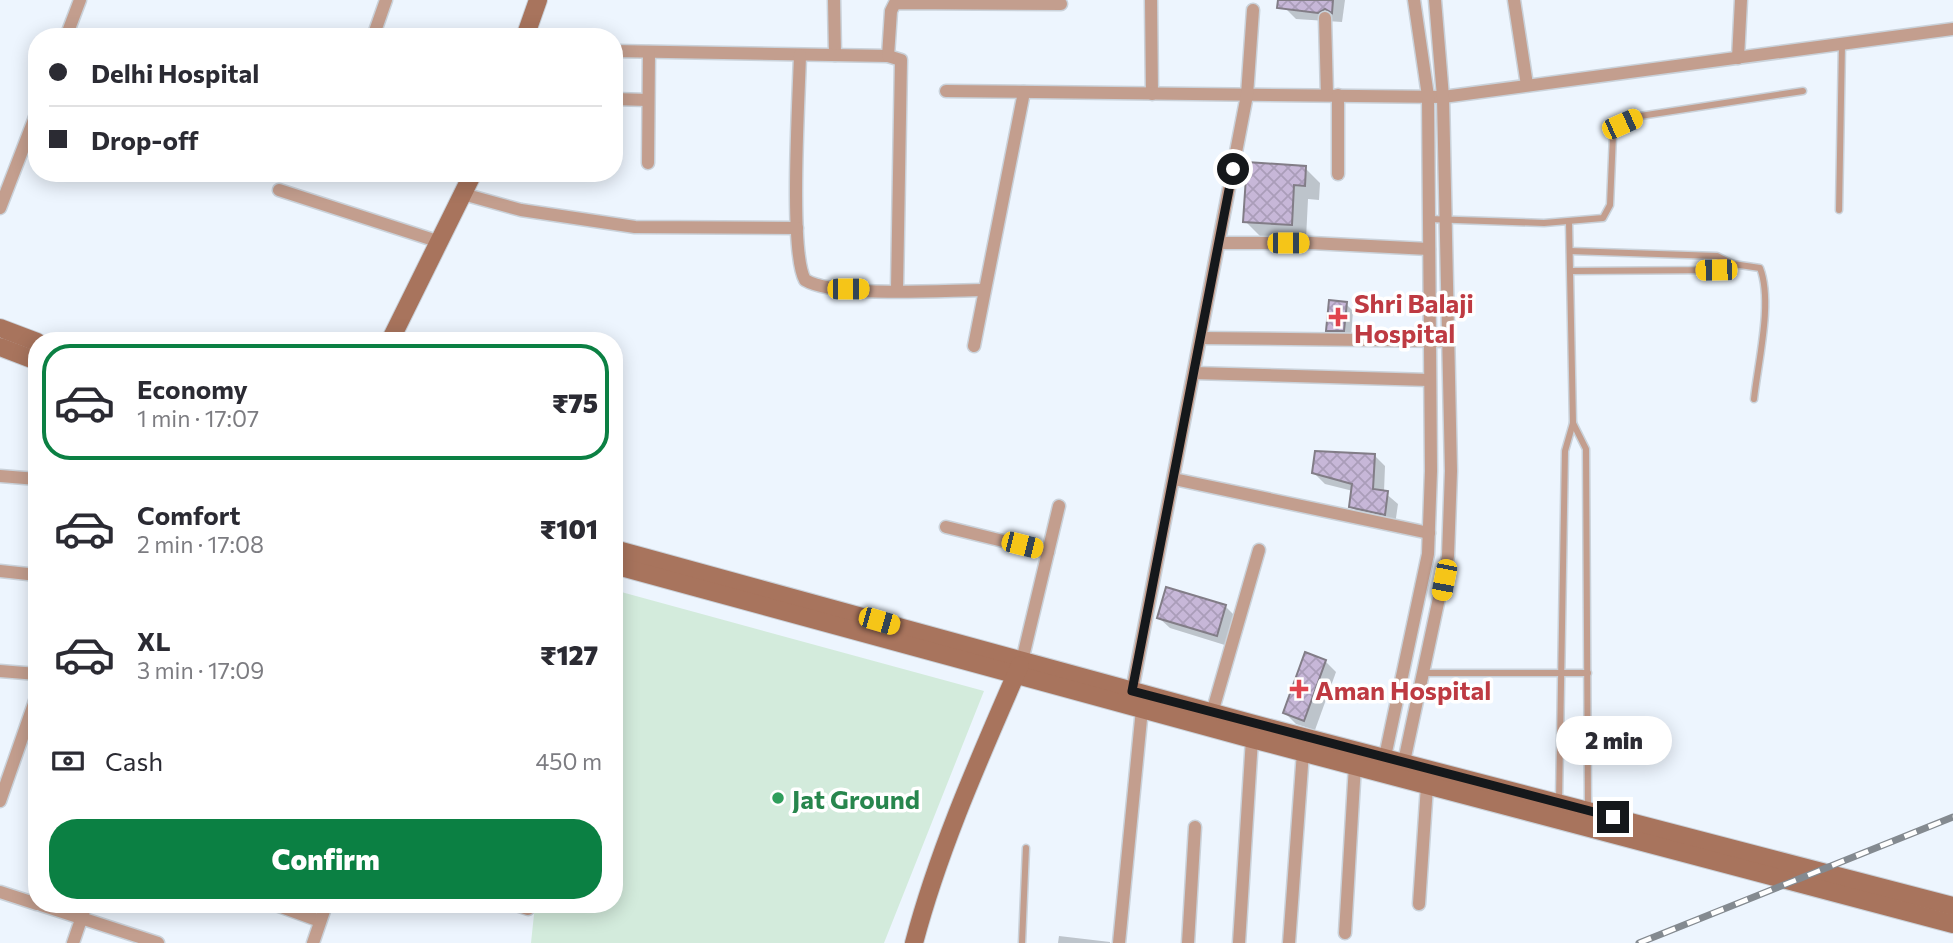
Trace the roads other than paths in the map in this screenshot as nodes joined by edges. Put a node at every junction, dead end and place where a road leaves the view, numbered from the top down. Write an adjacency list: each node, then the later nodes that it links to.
1 (80, 0): 13 (street)
2 (386, 0): 14 (street)
3 (538, 0): 15 (main road)
4 (834, 0): 21 (street)
5 (1151, 0): 28 (street)
6 (1415, 0): 31 (street)
7 (1434, 0): 32 (street)
8 (1514, 0): 24 (street)
9 (1741, 0): 23 (street)
10 (1061, 4): 22 (street)
11 (1253, 10): 29 (street)
12 (1325, 18): 30 (street)
13 (69, 28)
14 (376, 28)
15 (528, 28)
16 (1953, 29): 17 (street)
17 (1842, 44): 23 (street); 42 (lane)
18 (623, 51): 19 (street)
19 (649, 52): 20 (street); 34 (street)
20 (800, 54): 21 (street); 46 (street)
21 (835, 55): 22 (street)
22 (888, 56): 53 (street)
23 (1738, 58): 24 (street)
24 (1527, 85): 32 (street)
25 (946, 91): 27 (street)
26 (1803, 91): 45 (lane)
27 (1024, 92): 28 (street); 54 (street)
28 (1152, 93): 29 (street)
29 (1247, 94): 30 (street); 48 (street)
30 (1332, 95): 31 (street); 37 (street)
31 (1428, 96): 32 (street); 44 (street)
32 (1443, 97): 43 (street)
33 (623, 99): 34 (street)
34 (648, 100): 36 (street)
35 (28, 135): 41 (street)
36 (648, 163)
37 (1338, 174)
38 (469, 182): 40 (main road)
39 (279, 190): 47 (street)
40 (463, 194): 46 (street); 47 (main road)
41 (0, 208)
42 (1839, 210)
43 (1445, 218): 44 (lane); 45 (lane); 60 (street)
44 (1429, 219): 49 (street)
45 (1569, 222): 50 (lane)
46 (797, 228): 53 (street)
47 (440, 242): 56 (main road)
48 (1219, 243): 49 (street); 57 (street)
49 (1429, 249): 59 (street)
50 (1570, 251): 51 (lane); 52 (lane)
51 (1733, 264): 52 (lane); 66 (lane)
52 (1571, 271): 67 (lane)
53 (897, 289): 54 (street)
54 (984, 290): 61 (street)
55 (0, 328): 58 (main road)
56 (395, 332)
57 (1201, 338): 59 (street); 64 (street)
58 (28, 339)
59 (1428, 341): 60 (street); 65 (street)
60 (1448, 341): 84 (street)
61 (974, 346)
62 (0, 347): 63 (main road)
63 (28, 358)
64 (1194, 373): 65 (street); 70 (street)
65 (1429, 380): 73 (street)
66 (1754, 399)
67 (1573, 423): 85 (lane); 86 (lane)
68 (0, 476): 69 (street)
69 (28, 478)
70 (1174, 479): 73 (street); 87 (street)
71 (1059, 506): 76 (street)
72 (946, 527): 76 (street)
73 (1429, 533): 94 (street)
74 (1259, 550): 89 (street)
75 (623, 552): 80 (main road)
76 (1048, 552): 81 (street)
77 (623, 567): 80 (main road)
78 (0, 571): 79 (street)
79 (28, 574)
80 (829, 616): 81 (main road)
81 (1019, 668): 87 (main road); 88 (main road); 116 (main road)
82 (0, 671): 83 (street)
83 (28, 673)
84 (1424, 673): 85 (lane); 95 (street)
85 (1561, 673): 86 (lane); 98 (lane)
86 (1588, 673): 99 (lane)
87 (1132, 691): 89 (main road)
88 (1142, 709): 91 (main road); 118 (street)
89 (1212, 713): 94 (main road)
90 (28, 721): 97 (street)
91 (1252, 739): 92 (main road); 120 (street)
92 (1303, 752): 93 (main road); 121 (street)
93 (1355, 765): 94 (main road); 112 (street)
94 (1383, 766): 95 (main road)
95 (1402, 771): 96 (main road); 98 (main road)
96 (1427, 786): 98 (main road); 104 (street)
97 (0, 802)
98 (1559, 812): 99 (main road)
99 (1588, 820): 105 (main road); 111 (main road)
100 (1195, 827): 119 (street)
101 (1026, 848): 117 (lane)
102 (0, 892): 103 (street)
103 (28, 901)
104 (1419, 904)
105 (1953, 906)
106 (83, 913): 113 (street)
107 (91, 913): 114 (street)
108 (298, 913): 110 (street)
109 (323, 913): 110 (street)
110 (320, 921): 115 (street)
111 (1953, 924)
112 (1345, 933)
113 (73, 943)
114 (158, 943)
115 (313, 943)
116 (914, 943)
117 (1022, 943)
118 (1119, 943)
119 (1188, 943)
120 (1240, 943)
121 (1289, 943)

